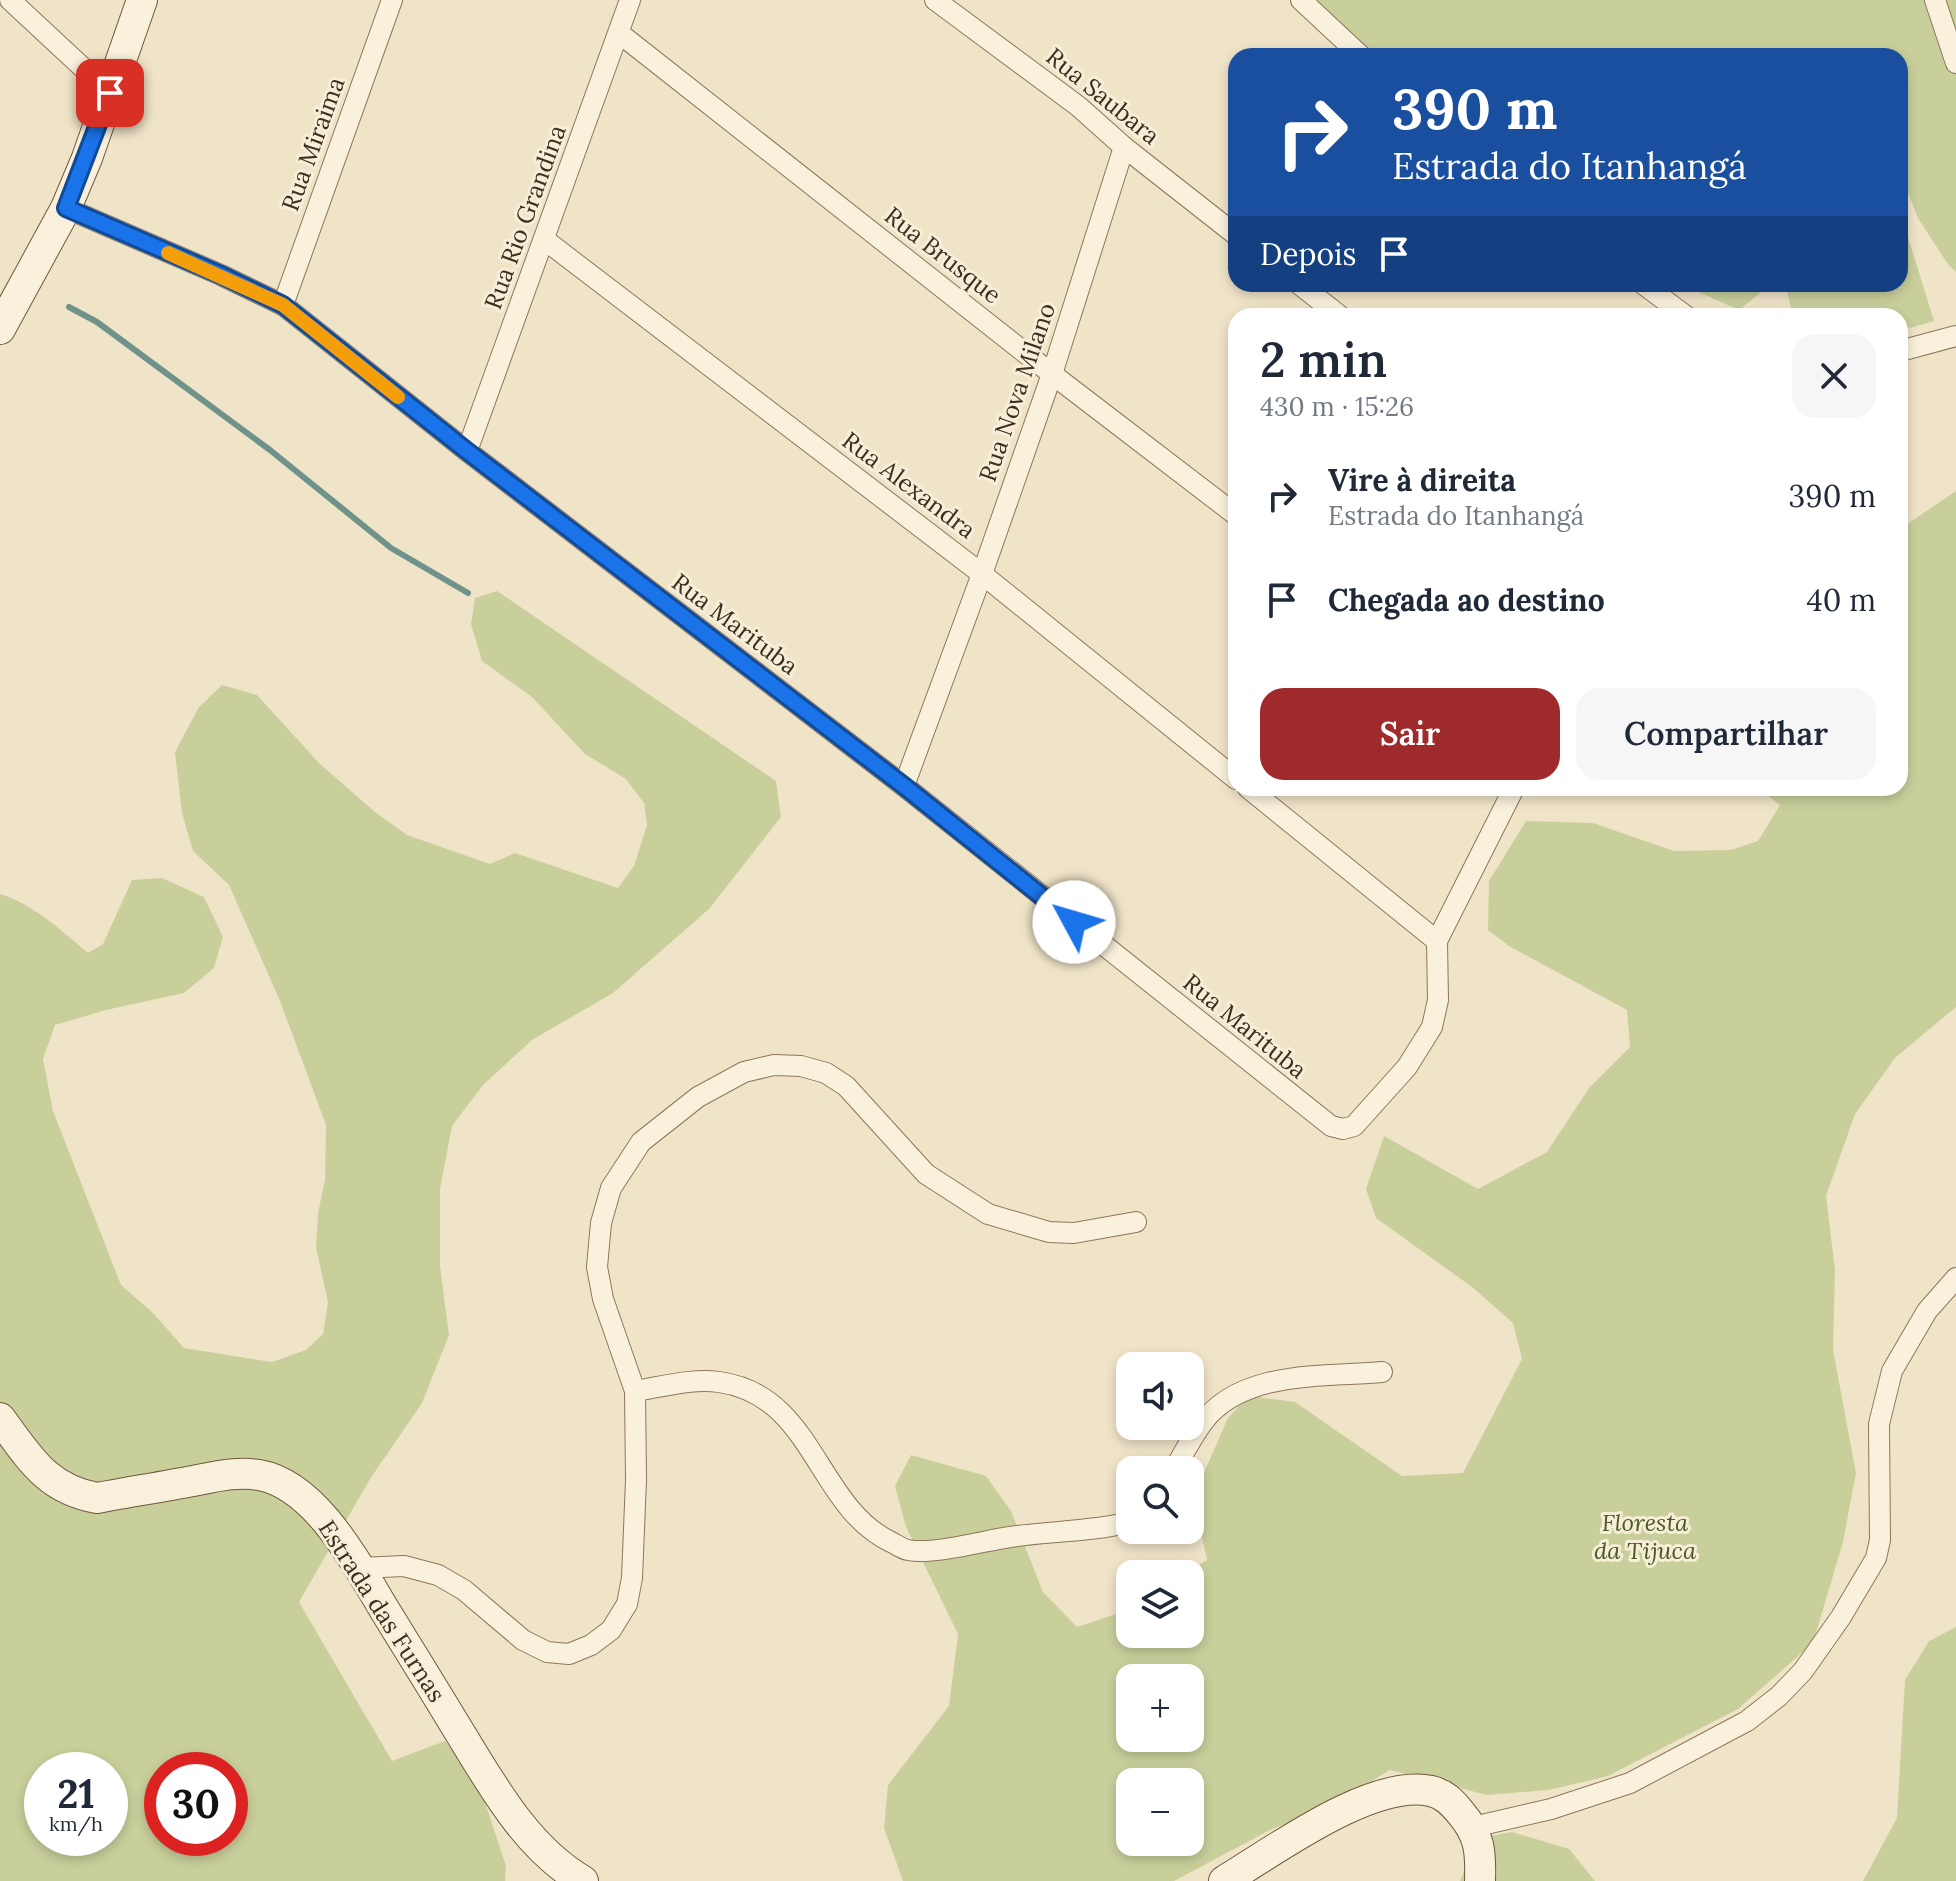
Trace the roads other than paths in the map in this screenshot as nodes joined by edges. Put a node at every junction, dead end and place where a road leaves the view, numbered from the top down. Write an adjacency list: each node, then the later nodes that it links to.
1 (10, 0): 11 (street)
2 (142, 0): 11 (main road)
3 (392, 0): 18 (street, Rua Miraima)
4 (630, 0): 8 (street, Rua Rio Grandina)
5 (935, 0): 12 (street, Rua Saubara)
6 (1301, 0): 9 (street)
7 (1935, 0): 10 (street)
8 (619, 33): 15 (street, Rua Rio Grandina); 24 (street, Rua Brusque)
9 (1352, 48)
10 (1956, 63)
11 (110, 93): 13 (main road)
12 (1124, 147): 14 (street, Rua Saubara); 24 (street, Rua Nova Milano)
13 (66, 208): 18 (street, Rua Marituba); 21 (main road)
14 (1228, 229)
15 (545, 240): 25 (street, Rua Rio Grandina); 27 (street, Rua Alexandra)
16 (1309, 292): 19 (street)
17 (1654, 292): 20 (street)
18 (283, 305): 25 (street, Rua Marituba)
19 (1330, 308)
20 (1675, 308)
21 (0, 329)
22 (1956, 336): 23 (street)
23 (1908, 349)
24 (1052, 374): 26 (street, Rua Brusque); 27 (street, Rua Nova Milano)
25 (467, 451): 29 (street, Rua Marituba)
26 (1228, 509)
27 (982, 574): 28 (street, Rua Alexandra); 29 (street, Rua Nova Milano)
28 (1228, 773)
29 (904, 786): 32 (street, Rua Marituba)
30 (1258, 796): 32 (street)
31 (1510, 796): 32 (street)
32 (1437, 941)
33 (1136, 1222): 36 (street)
34 (1956, 1278): 41 (street)
35 (1382, 1372): 38 (street)
36 (635, 1391): 39 (street); 40 (street)
37 (0, 1418): 40 (main road, Estrada das Furnas)
38 (1182, 1456)
39 (1116, 1524)
40 (360, 1568): 42 (main road, Estrada das Furnas)
41 (1473, 1827): 43 (main road); 44 (main road)
42 (583, 1881)
43 (1224, 1881)
44 (1480, 1881)

